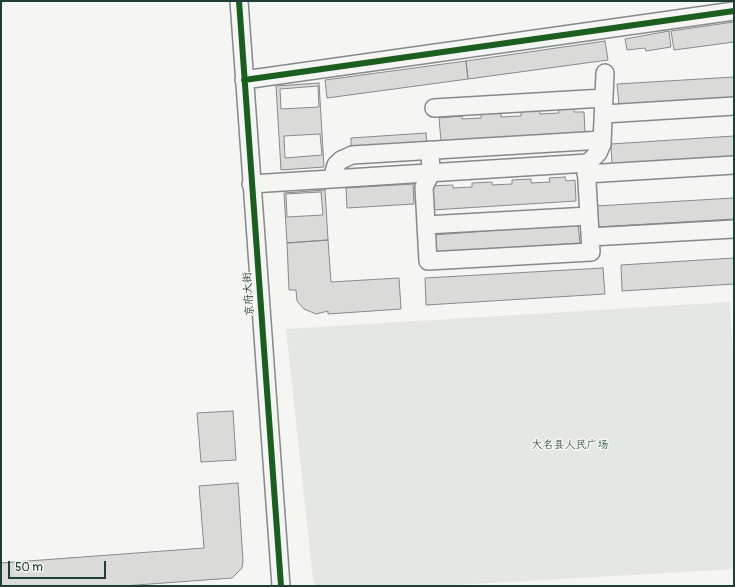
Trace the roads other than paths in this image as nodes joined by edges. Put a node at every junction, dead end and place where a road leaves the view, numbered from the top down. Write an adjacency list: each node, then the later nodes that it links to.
1 (239, 1): 4 (street, 京府大街)
2 (734, 11): 4 (street)
3 (605, 73): 5 (street)
4 (244, 80): 14 (street, 京府大街)
5 (604, 106): 6 (street); 7 (street); 8 (street)
6 (734, 106)
7 (434, 108)
8 (602, 140): 9 (street); 11 (street)
9 (430, 150): 12 (street); 13 (street)
10 (734, 165): 11 (street)
11 (586, 169): 12 (street); 15 (street)
12 (431, 173): 13 (street); 16 (street)
13 (332, 179): 14 (street)
14 (251, 184): 19 (street, 京府大街)
15 (589, 216): 16 (street); 18 (street)
16 (426, 225): 18 (street)
17 (734, 229): 18 (street)
18 (590, 237)
19 (281, 586)

